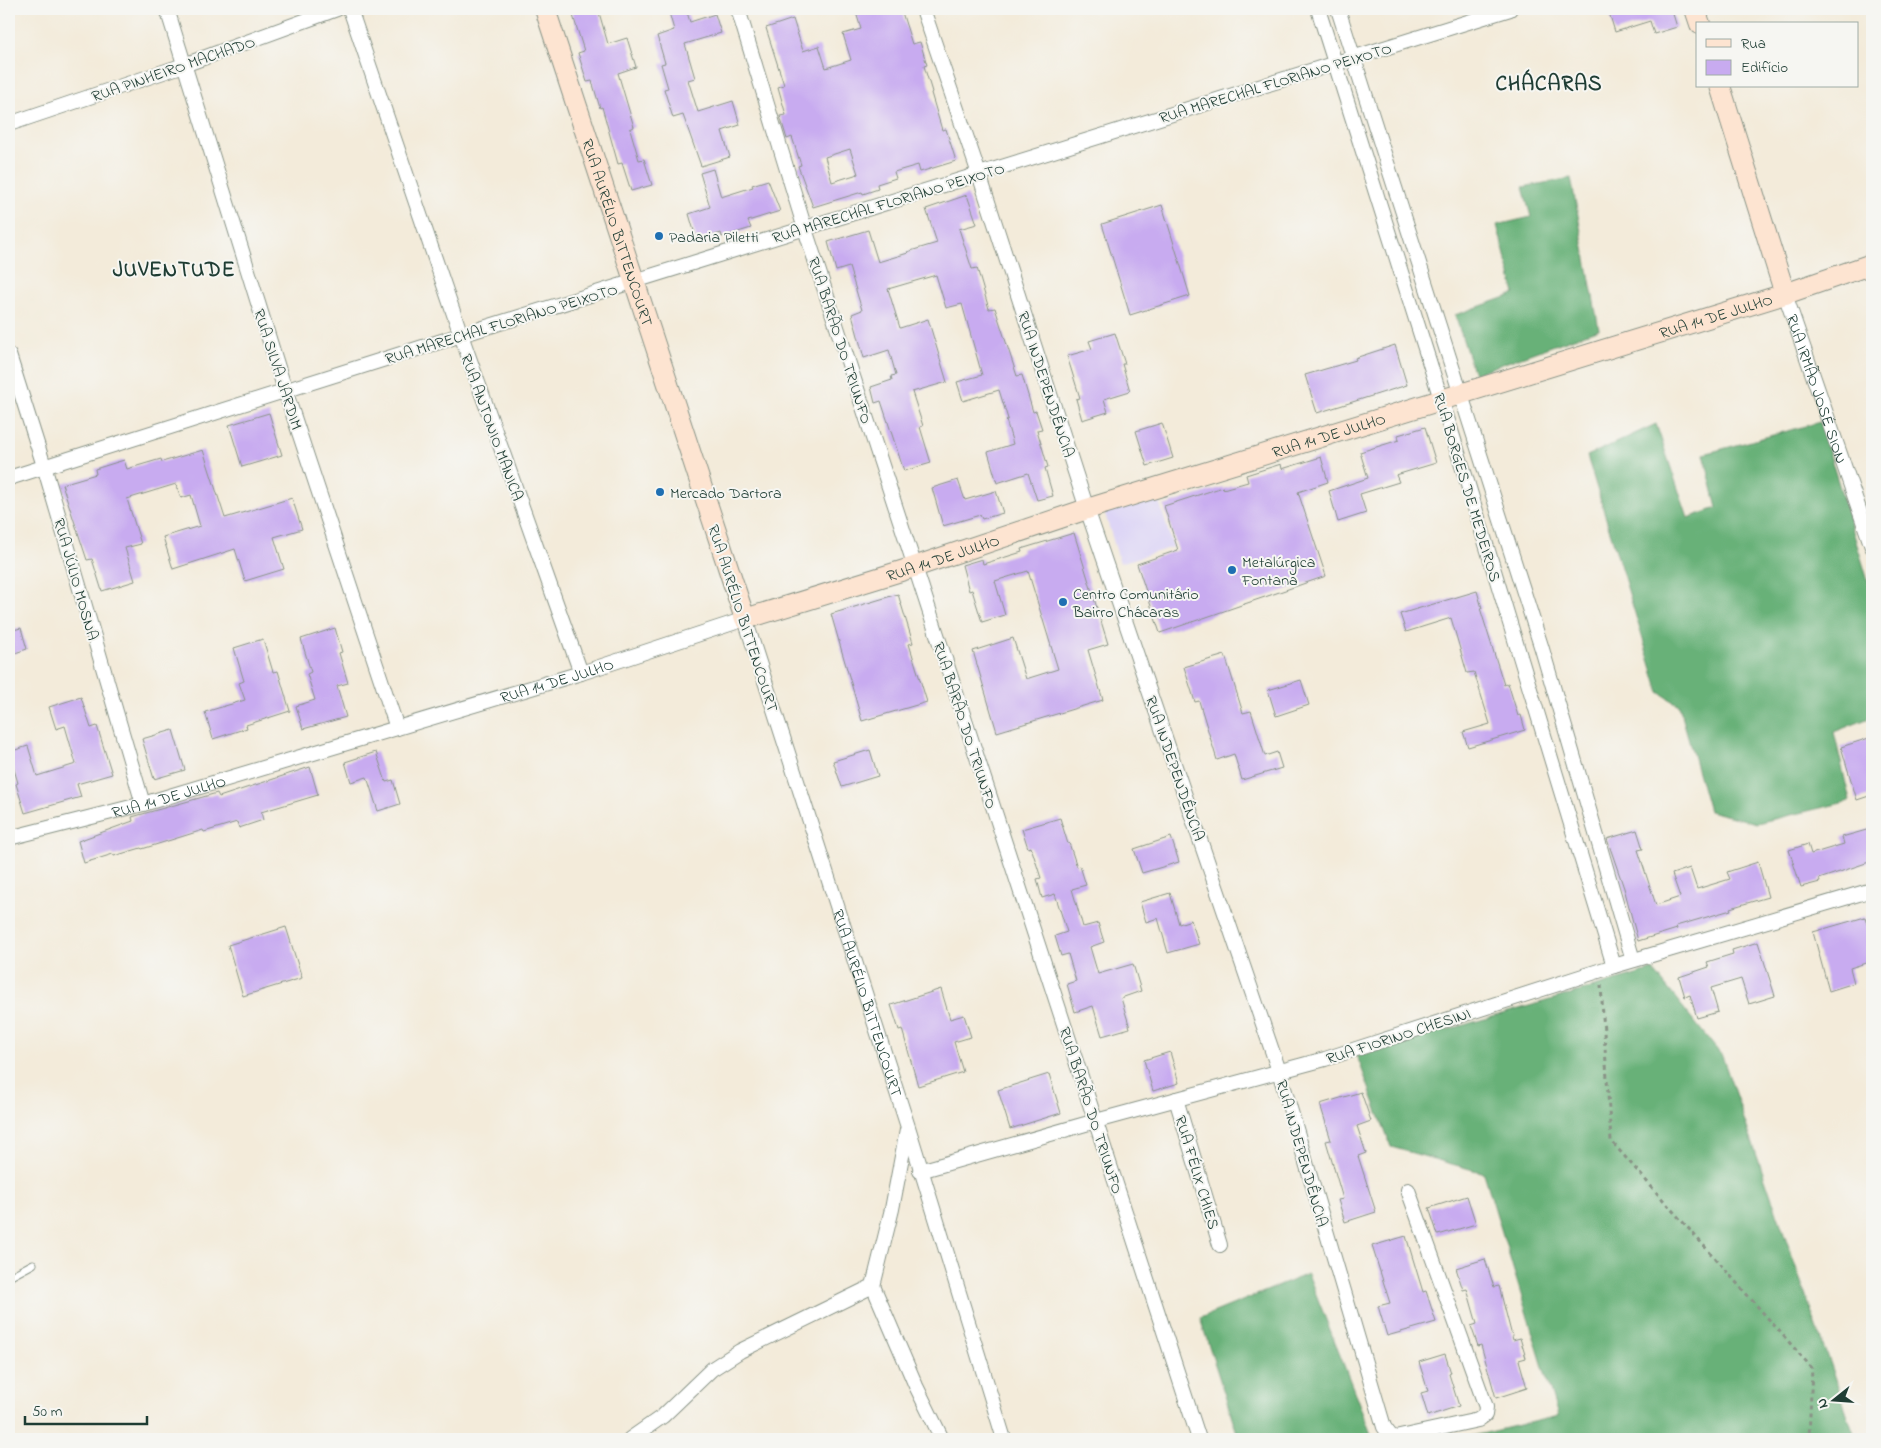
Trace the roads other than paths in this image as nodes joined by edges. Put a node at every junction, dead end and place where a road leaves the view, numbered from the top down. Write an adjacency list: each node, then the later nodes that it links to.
1 (167, 9): 14 (street, RUA SILVA JARDIM)
2 (337, 9): 14 (street, RUA PINHEIRO MACHADO)
3 (350, 9): 22 (street, RUA ANTONIO MANICA)
4 (545, 9): 20 (street, RUA AURÉLIO BITTENCOURT)
5 (738, 9): 18 (street, RUA BARÃO DO TRIUNFO)
6 (923, 9): 17 (street, RUA INDEPENDÊNCIA)
7 (1318, 9): 13 (street, RUA BORGES DE MEDEIROS)
8 (1338, 9): 12 (street, RUA BORGES DE MEDEIROS)
9 (1510, 9): 12 (street, RUA MARECHAL FLORIANO PEIXOTO)
10 (1695, 9): 11 (street)
11 (1699, 22)
12 (1353, 57): 13 (street, RUA MARECHAL FLORIANO PEIXOTO); 25 (street, RUA BORGES DE MEDEIROS)
13 (1335, 63): 17 (street, RUA MARECHAL FLORIANO PEIXOTO); 25 (street, RUA BORGES DE MEDEIROS)
14 (184, 65): 16 (street, RUA PINHEIRO MACHADO); 24 (street, RUA SILVA JARDIM)
15 (1721, 88): 21 (street, RUA IRMÃO JOSÉ SION)
16 (9, 124)
17 (980, 174): 18 (street, RUA MARECHAL FLORIANO PEIXOTO); 28 (street, RUA INDEPENDÊNCIA)
18 (805, 229): 20 (street, RUA MARECHAL FLORIANO PEIXOTO); 30 (street, RUA BARÃO DO TRIUNFO)
19 (1872, 264): 21 (street, RUA 14 DE JULHO)
20 (634, 282): 22 (street, RUA MARECHAL FLORIANO PEIXOTO); 31 (street, RUA AURÉLIO BITTENCOURT)
21 (1785, 294): 25 (street, RUA 14 DE JULHO); 29 (street, RUA IRMÃO JOSÉ SION)
22 (460, 335): 24 (street, RUA MARECHAL FLORIANO PEIXOTO); 34 (street, RUA ANTONIO MANICA)
23 (9, 355): 26 (street, RUA JÚLIO MOSNA)
24 (285, 390): 26 (street, RUA MARECHAL FLORIANO PEIXOTO); 35 (street, RUA SILVA JARDIM)
25 (1451, 397): 28 (street, RUA 14 DE JULHO); 32 (street, RUA BORGES DE MEDEIROS); 33 (street, RUA BORGES DE MEDEIROS)
26 (44, 466): 27 (street, RUA MARECHAL FLORIANO PEIXOTO); 36 (street, RUA JÚLIO MOSNA)
27 (9, 478)
28 (1087, 509): 30 (street, RUA 14 DE JULHO); 41 (street, RUA INDEPENDÊNCIA)
29 (1872, 547)
30 (914, 567): 31 (street, RUA 14 DE JULHO); 43 (street, RUA BARÃO DO TRIUNFO)
31 (745, 619): 34 (street, RUA 14 DE JULHO); 44 (street, RUA AURÉLIO BITTENCOURT)
32 (1542, 649): 33 (street); 39 (street, RUA BORGES DE MEDEIROS)
33 (1520, 656): 40 (street, RUA BORGES DE MEDEIROS)
34 (581, 673): 35 (street, RUA 14 DE JULHO)
35 (397, 728): 36 (street, RUA 14 DE JULHO)
36 (143, 804): 37 (street, RUA 14 DE JULHO)
37 (9, 838)
38 (1872, 890): 39 (street, RUA FIORINO CHESINI)
39 (1633, 960): 40 (street, RUA FIORINO CHESINI)
40 (1614, 966): 41 (street, RUA FIORINO CHESINI)
41 (1279, 1071): 42 (street, RUA FIORINO CHESINI); 46 (street, RUA INDEPENDÊNCIA)
42 (1176, 1099): 43 (street, RUA FIORINO CHESINI); 47 (street, RUA FÉLIX CHIES)
43 (1096, 1121): 45 (street, RUA FIORINO CHESINI); 54 (street, RUA BARÃO DO TRIUNFO)
44 (908, 1127): 45 (street, RUA AURÉLIO BITTENCOURT); 50 (street)
45 (920, 1171): 53 (street, RUA AURÉLIO BITTENCOURT)
46 (1408, 1190)
47 (1220, 1245)
48 (33, 1264): 49 (lane)
49 (9, 1277)
50 (873, 1286): 51 (street); 52 (street)
51 (630, 1439)
52 (942, 1439)
53 (1004, 1439)
54 (1199, 1439)

